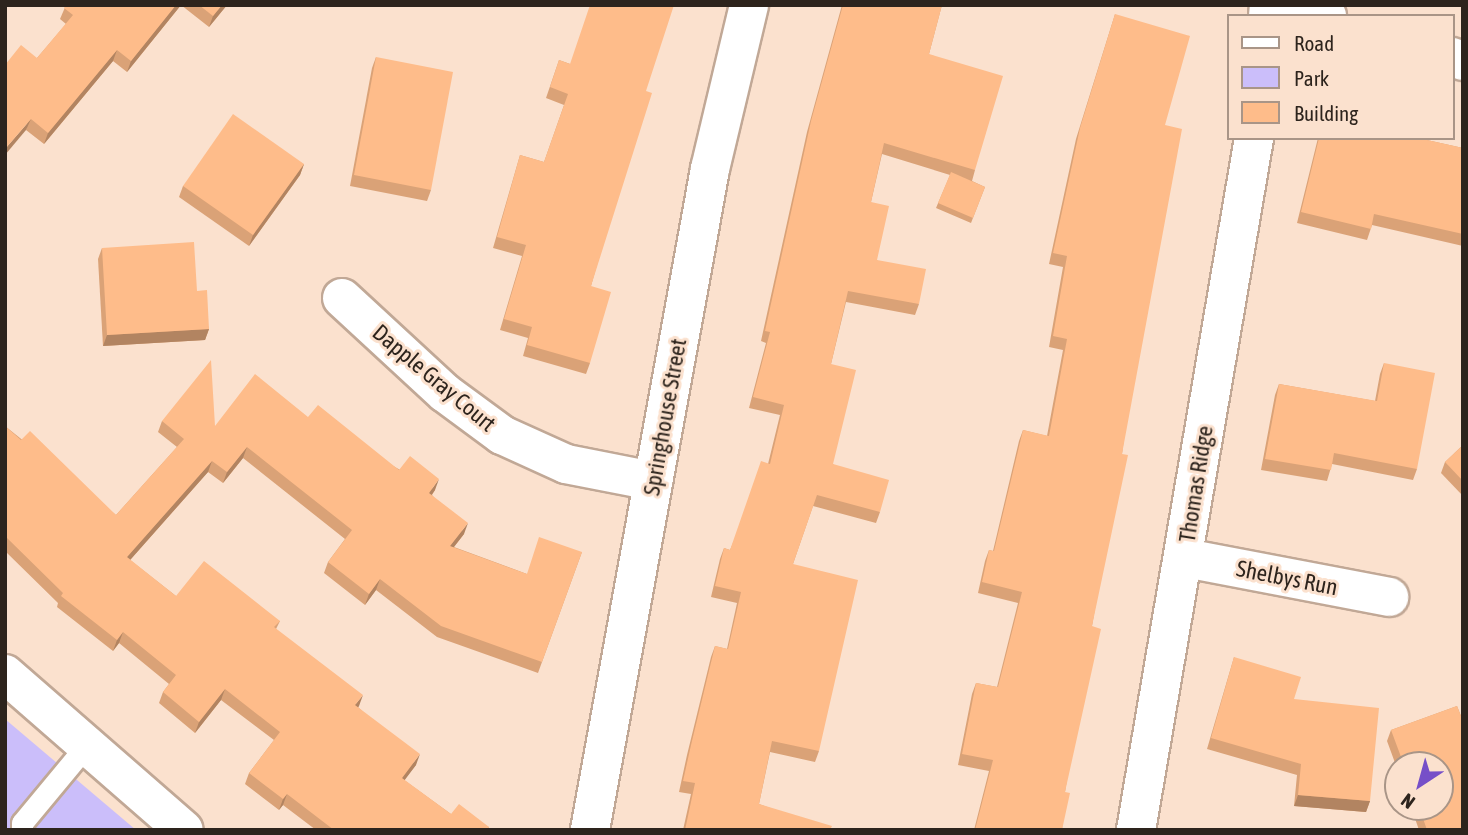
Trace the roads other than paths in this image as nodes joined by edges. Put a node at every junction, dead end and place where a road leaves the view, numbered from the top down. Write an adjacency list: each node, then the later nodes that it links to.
1 (1295, 5): 3 (street)
2 (749, 6): 6 (street, Springhouse Street)
3 (1321, 14)
4 (1254, 140): 7 (street, Thomas Ridge)
5 (342, 299): 6 (street, Dapple Gray Court)
6 (653, 481): 13 (street, Springhouse Street)
7 (1185, 558): 8 (street, Shelbys Run); 14 (street, Thomas Ridge)
8 (1389, 597)
9 (5, 674): 10 (street)
10 (85, 747): 11 (lane); 12 (street)
11 (22, 830)
12 (184, 830)
13 (590, 830)
14 (1136, 830)

